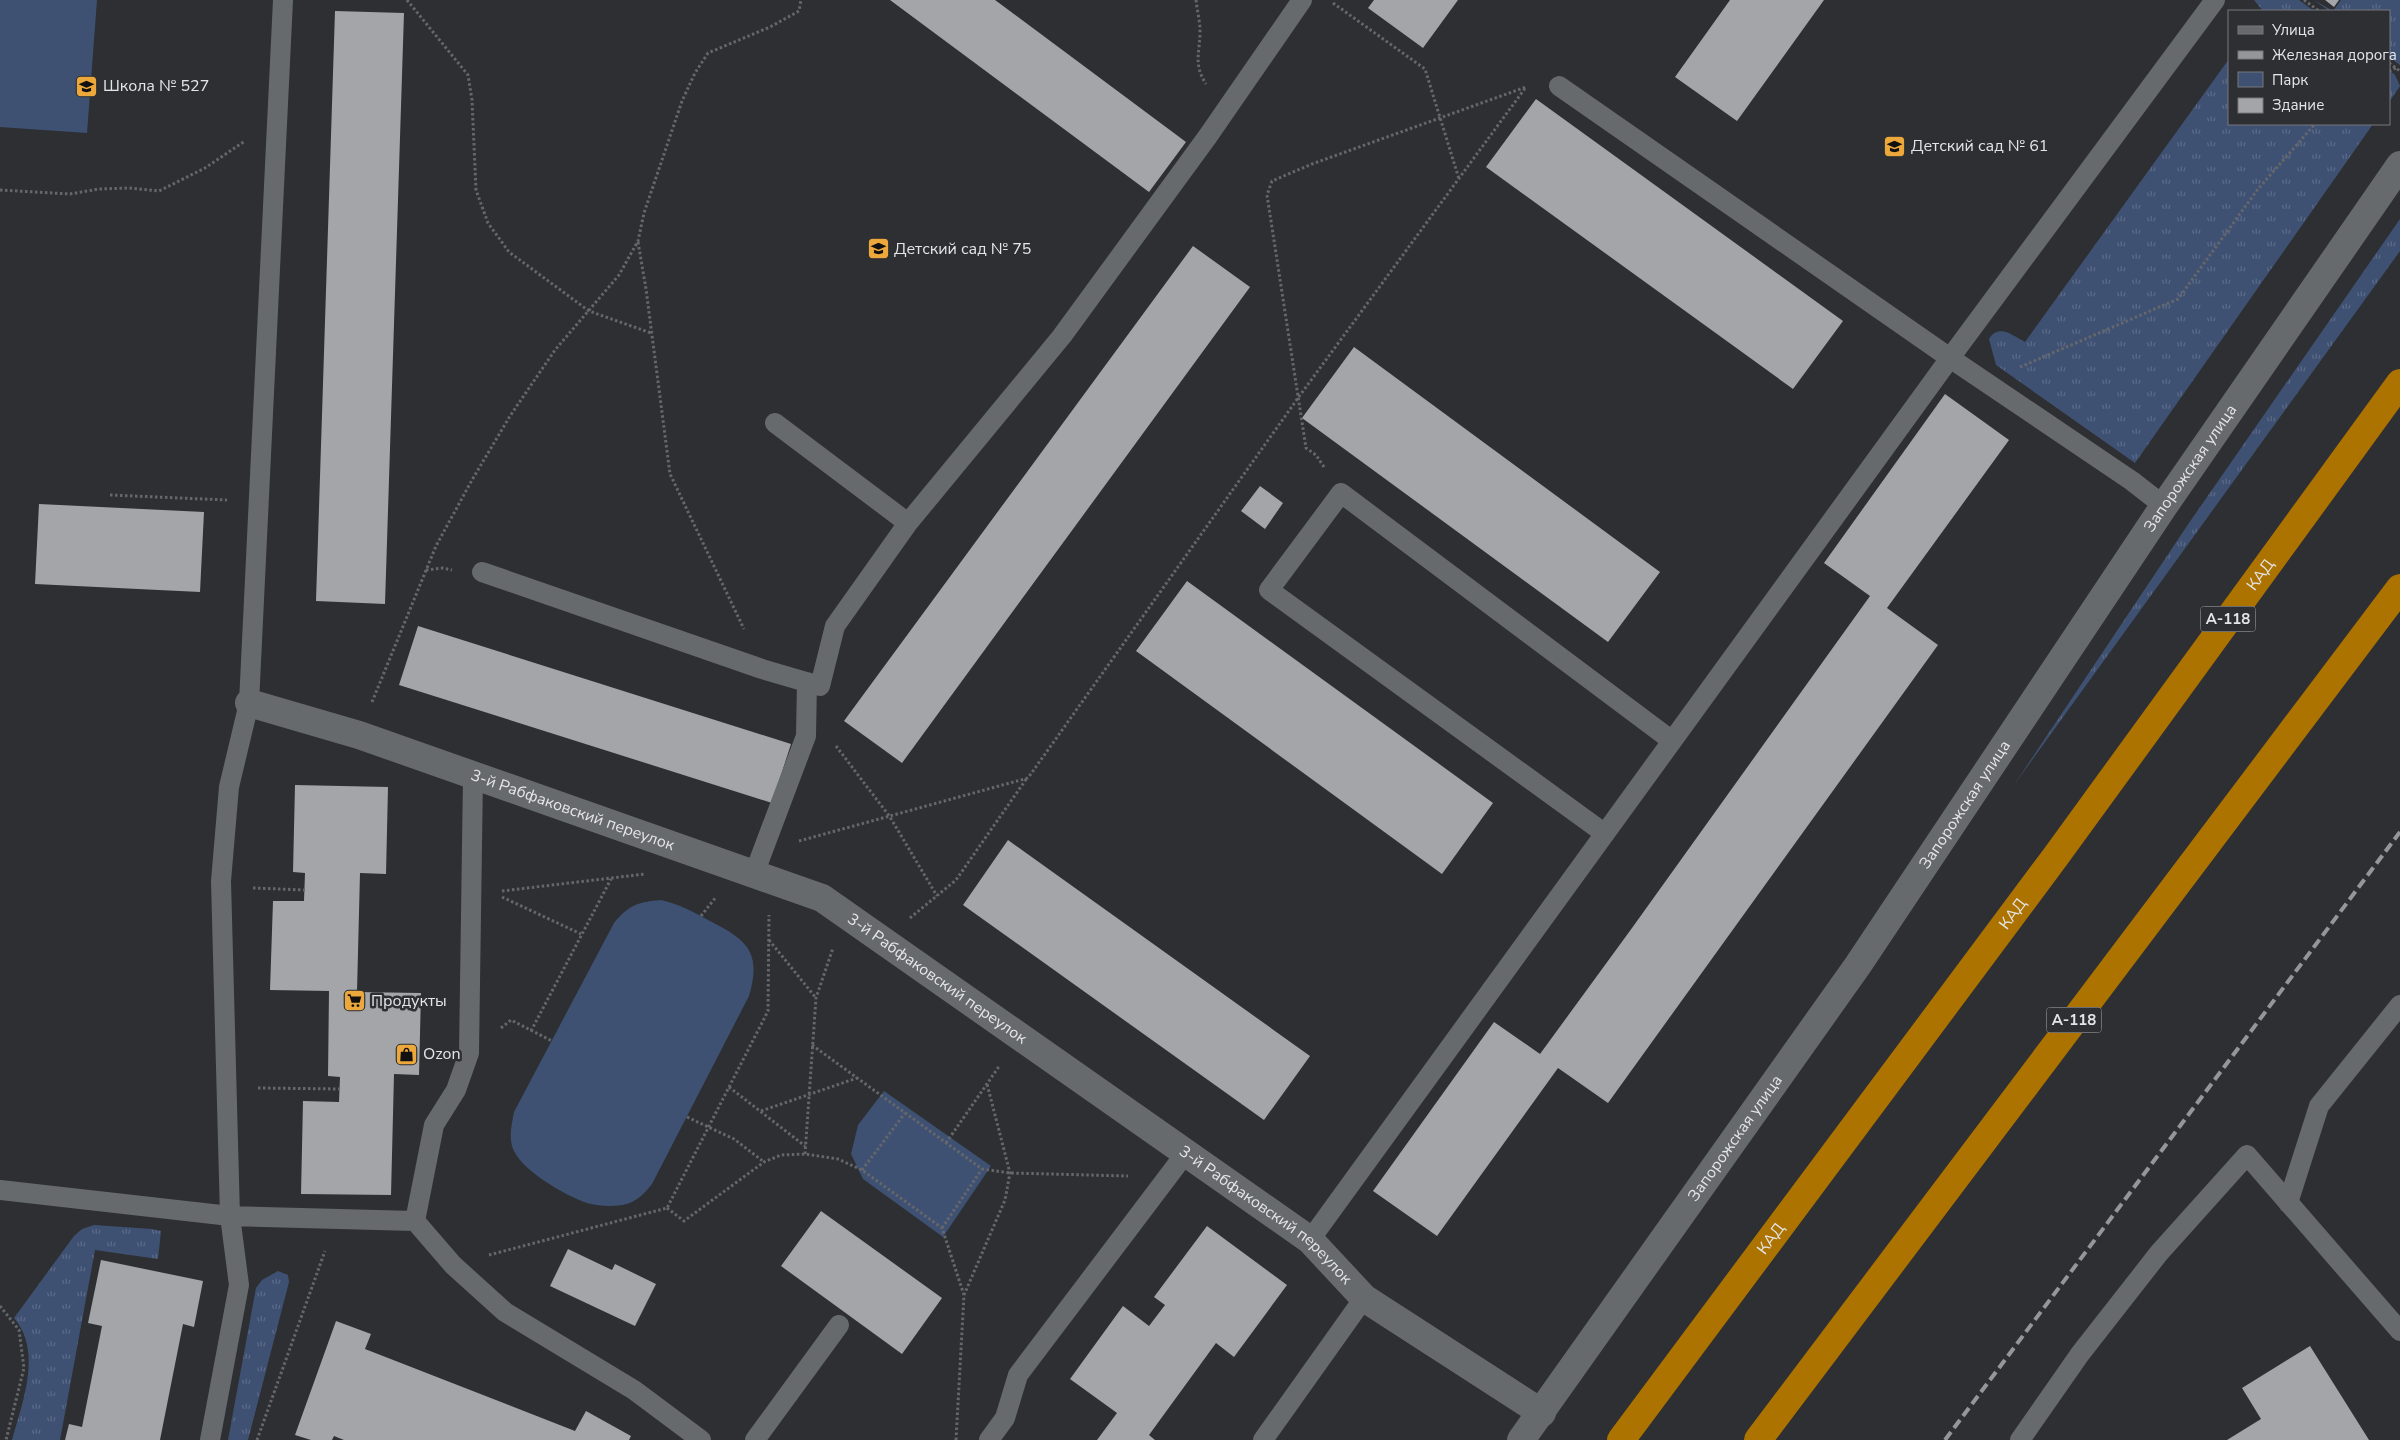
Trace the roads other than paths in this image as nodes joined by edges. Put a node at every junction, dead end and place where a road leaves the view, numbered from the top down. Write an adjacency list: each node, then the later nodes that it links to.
1 (283, 0): 14 (lane)
2 (1302, 0): 10 (lane)
3 (2215, 0): 6 (lane)
4 (1559, 86): 6 (lane)
5 (2400, 165): 9 (street, Запорожская улица)
6 (1950, 358): 9 (lane); 15 (lane)
7 (2400, 383): 36 (highway, КАД / А-118)
8 (775, 423): 10 (lane)
9 (2164, 506): 29 (street, Запорожская улица)
10 (908, 522): 13 (lane)
11 (482, 572): 13 (lane)
12 (2400, 588): 37 (highway, А-118)
13 (807, 682): 18 (lane)
14 (249, 703): 16 (street, 3-й Рабфаковский переулок); 23 (lane)
15 (1671, 740): 17 (lane); 17 (lane)
16 (473, 776): 18 (street, 3-й Рабфаковский переулок); 24 (lane)
17 (1604, 833): 25 (lane)
18 (762, 868): 20 (street, 3-й Рабфаковский переулок)
19 (2400, 1005): 22 (lane)
20 (1185, 1154): 25 (street, 3-й Рабфаковский переулок); 33 (lane)
21 (0, 1190): 23 (lane)
22 (2288, 1202): 28 (lane); 38 (lane)
23 (230, 1216): 24 (lane); 30 (lane)
24 (415, 1221): 31 (lane)
25 (1310, 1240): 26 (street, 3-й Рабфаковский переулок)
26 (1364, 1298): 29 (street, 3-й Рабфаковский переулок); 34 (lane)
27 (839, 1325): 32 (lane)
28 (2400, 1331)
29 (1542, 1413): 35 (street, Запорожская улица)
30 (210, 1440)
31 (701, 1440)
32 (755, 1440)
33 (989, 1440)
34 (1263, 1440)
35 (1521, 1440)
36 (1621, 1440)
37 (1758, 1440)
38 (2020, 1440)

